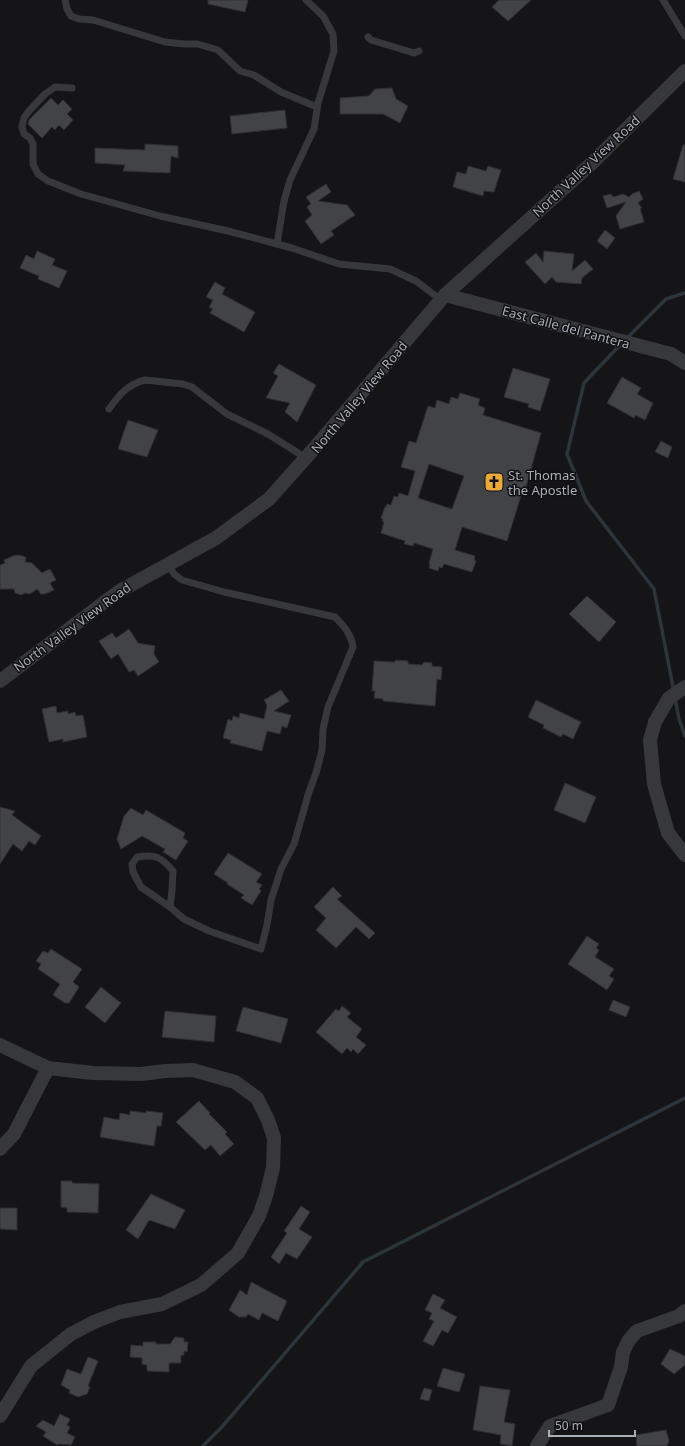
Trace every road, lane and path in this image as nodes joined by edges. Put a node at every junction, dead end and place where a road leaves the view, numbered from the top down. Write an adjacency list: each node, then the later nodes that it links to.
1 (66, 0): 9 (lane)
2 (306, 0): 9 (lane)
3 (663, 0): 4 (lane)
4 (685, 36)
5 (368, 37): 6 (lane)
6 (419, 50)
7 (685, 71): 11 (street, North Valley View Road)
8 (72, 88): 10 (lane)
9 (317, 106): 10 (lane)
10 (276, 244): 11 (lane)
11 (443, 297): 12 (street, East Calle del Pantera); 14 (street, North Valley View Road)
12 (685, 363)
13 (109, 409): 14 (lane)
14 (306, 458): 15 (street, North Valley View Road)
15 (168, 564): 16 (street, North Valley View Road); 19 (lane)
16 (0, 681)
17 (685, 687): 18 (street)
18 (685, 855)
19 (170, 907): 19 (lane)
20 (0, 1045): 21 (street)
21 (48, 1068): 22 (street); 24 (street)
22 (0, 1149)
23 (685, 1311): 25 (street)
24 (0, 1416)
25 (537, 1446)

